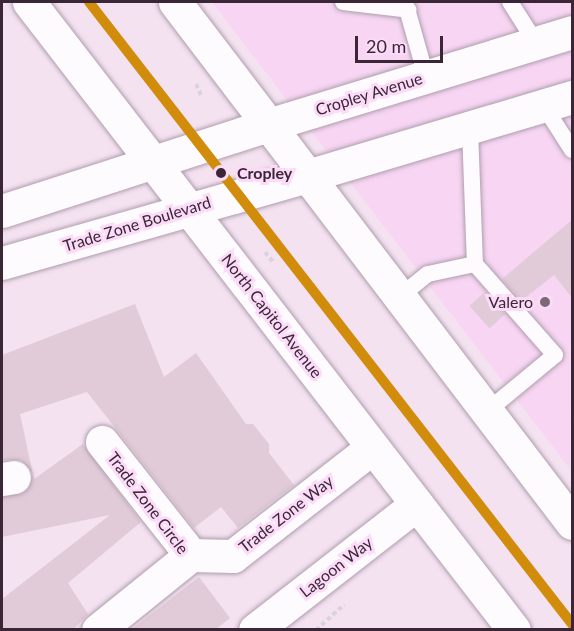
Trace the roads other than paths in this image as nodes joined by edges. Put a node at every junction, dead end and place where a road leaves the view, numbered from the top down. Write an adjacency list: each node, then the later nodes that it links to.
1 (29, 2): 13 (main road, North Capitol Avenue)
2 (175, 2): 10 (main road)
3 (343, 2): 5 (lane)
4 (510, 2): 7 (lane)
5 (407, 6): 8 (lane)
6 (573, 32): 7 (main road, Cropley Avenue)
7 (536, 43): 8 (main road, Cropley Avenue)
8 (426, 76): 10 (main road, Cropley Avenue)
9 (558, 102): 11 (main road); 12 (lane)
10 (268, 125): 13 (main road); 14 (main road)
11 (470, 129): 14 (main road); 18 (lane)
12 (573, 150)
13 (154, 164): 15 (main road, North Capitol Avenue); 16 (main road)
14 (307, 176): 15 (main road, Trade Zone Boulevard); 19 (main road)
15 (190, 209): 17 (main road, Trade Zone Boulevard); 22 (main road, North Capitol Avenue)
16 (2, 211)
17 (2, 264)
18 (475, 264): 19 (lane); 20 (lane)
19 (398, 298): 20 (main road)
20 (486, 412): 24 (main road)
21 (102, 442): 25 (main road, Trade Zone Circle)
22 (373, 447): 23 (main road, North Capitol Avenue); 25 (main road, Trade Zone Way)
23 (417, 504): 27 (main road, Lagoon Way); 28 (main road, North Capitol Avenue)
24 (567, 504)
25 (191, 555): 26 (main road, Trade Zone Circle)
26 (98, 630)
27 (255, 630)
28 (514, 630)

